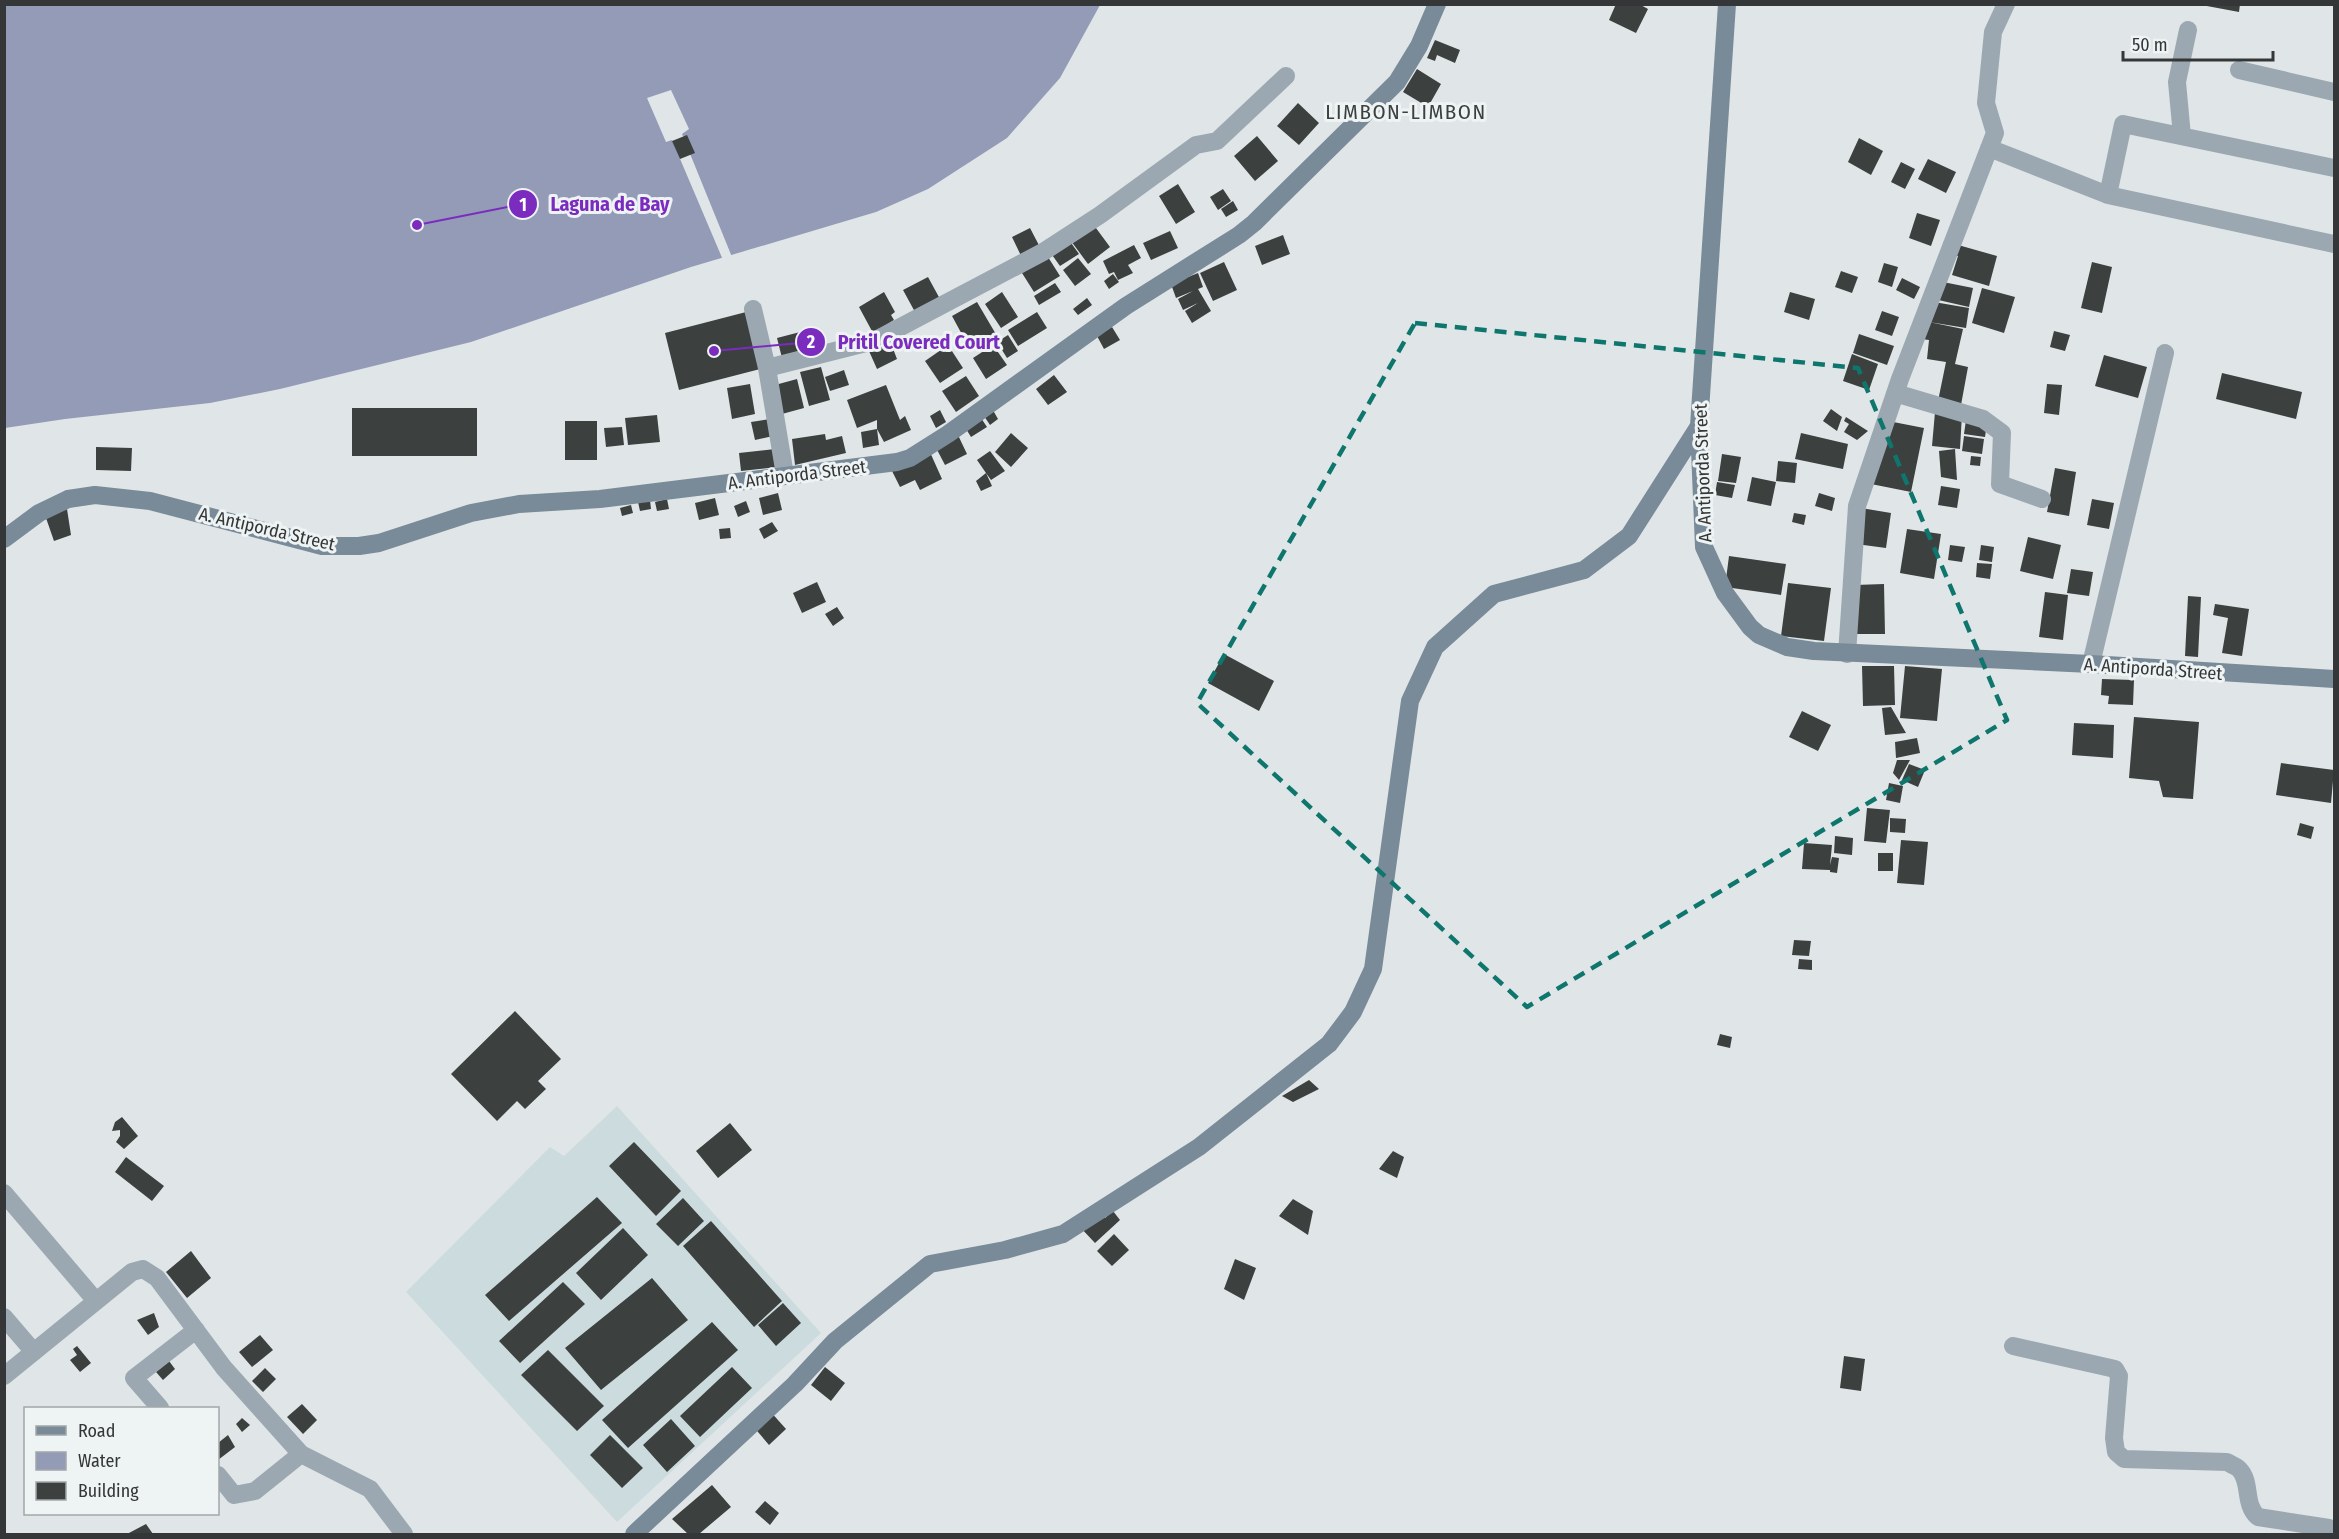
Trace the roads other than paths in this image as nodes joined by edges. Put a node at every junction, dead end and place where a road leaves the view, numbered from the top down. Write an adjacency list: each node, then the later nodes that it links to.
1 (1437, 4): 18 (street, A. Antiporda Street)
2 (1727, 4): 17 (street, A. Antiporda Street)
3 (2006, 4): 9 (street)
4 (2188, 30): 8 (street)
5 (2239, 70): 7 (street)
6 (1286, 76): 15 (street)
7 (2334, 92)
8 (2182, 136): 10 (street); 11 (street)
9 (1989, 148): 11 (street); 16 (street)
10 (2334, 168)
11 (2108, 195): 12 (street)
12 (2334, 244)
13 (753, 309): 15 (street)
14 (2165, 353): 22 (street)
15 (767, 368): 18 (street)
16 (1895, 393): 19 (street); 21 (street)
17 (1699, 426): 21 (street, A. Antiporda Street); 36 (street)
18 (785, 475): 20 (street, A. Antiporda Street)
19 (2042, 499)
20 (4, 539)
21 (1847, 654): 22 (street, A. Antiporda Street)
22 (2091, 664): 23 (street, A. Antiporda Street)
23 (2334, 680)
24 (4, 1193): 25 (street)
25 (96, 1301): 27 (street); 29 (street)
26 (4, 1317): 29 (street)
27 (196, 1330): 31 (street); 32 (street)
28 (2013, 1346): 34 (street)
29 (34, 1352): 30 (street)
30 (4, 1376)
31 (159, 1407)
32 (301, 1454): 33 (street); 35 (street)
33 (219, 1476)
34 (2334, 1531)
35 (404, 1534)
36 (634, 1534)

